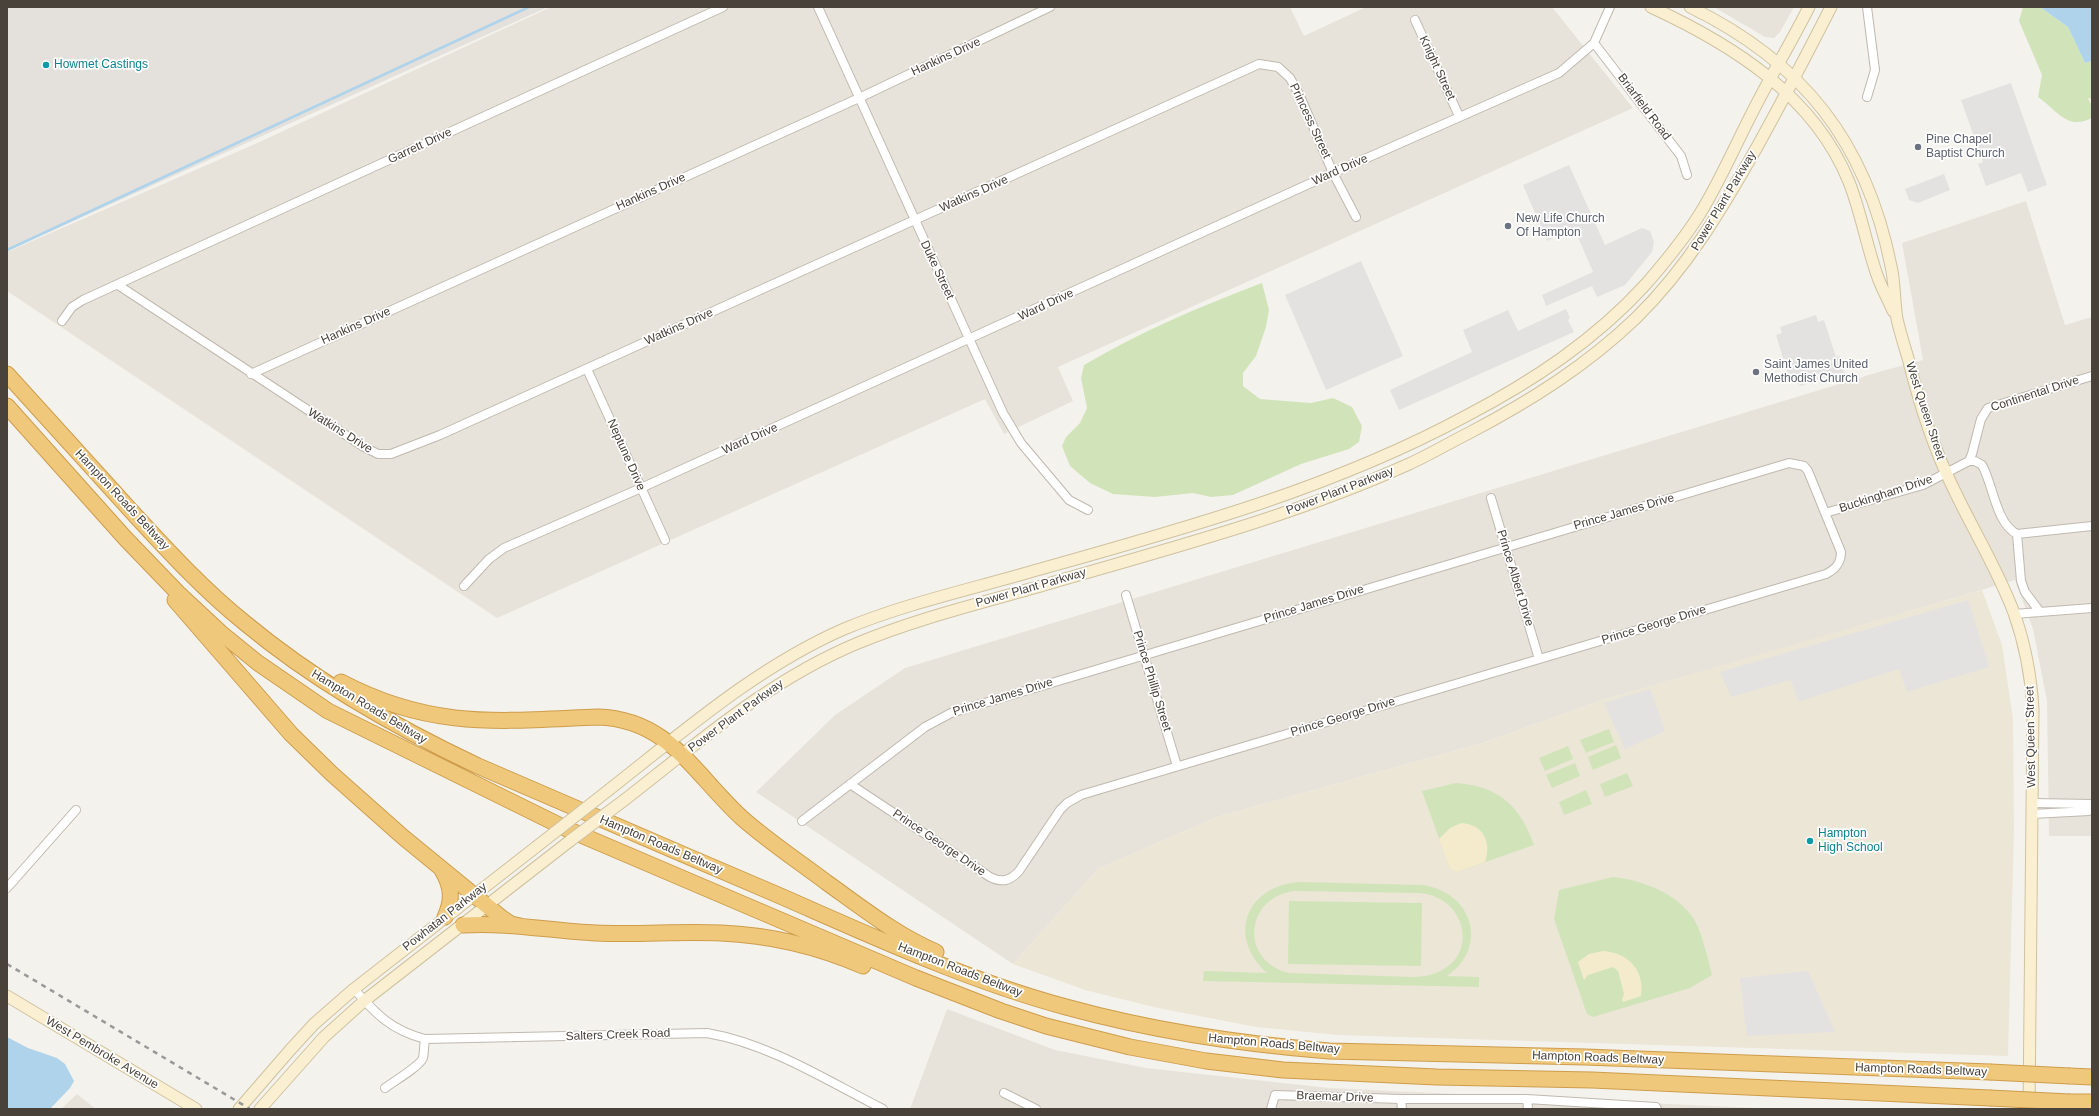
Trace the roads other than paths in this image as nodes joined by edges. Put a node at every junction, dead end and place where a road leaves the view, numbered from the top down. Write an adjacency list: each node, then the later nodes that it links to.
1 (723, 7): 24 (street, Garrett Drive)
2 (818, 7): 18 (street, Duke Street)
3 (1050, 7): 18 (street, Hankins Drive)
4 (1610, 7): 11 (street, Ward Drive)
5 (1650, 7): 14 (main road)
6 (1690, 7): 12 (main road)
7 (1809, 7): 12 (main road, Power Plant Parkway)
8 (1831, 7): 15 (main road, Power Plant Parkway)
9 (1867, 7): 17 (street)
10 (1415, 20): 19 (street, Knight Street)
11 (1594, 43): 19 (street, Ward Drive); 21 (street, Briarfield Road)
12 (1779, 63): 14 (main road, Power Plant Parkway); 15 (main road)
13 (1259, 64): 20 (street, Princess Street); 23 (street, Watkins Drive)
14 (1770, 78): 16 (main road, West Queen Street); 52 (main road, Power Plant Parkway)
15 (1796, 79): 16 (main road, Power Plant Parkway); 25 (main road, West Queen Street)
16 (1787, 94): 25 (main road, West Queen Street); 53 (main road, Power Plant Parkway)
17 (1867, 97)
18 (859, 98): 23 (street, Duke Street); 30 (street, Hankins Drive)
19 (1459, 116): 20 (street, Ward Drive)
20 (1333, 173): 22 (street, Princess Street); 27 (street, Ward Drive)
21 (1687, 175)
22 (1356, 217)
23 (914, 221): 27 (street, Duke Street); 28 (street, Watkins Drive)
24 (118, 284): 26 (street, Garrett Drive); 30 (street, Watkins Drive)
25 (1897, 319): 34 (main road, West Queen Street)
26 (62, 321)
27 (969, 340): 35 (street, Ward Drive); 37 (street, Duke Street)
28 (587, 369): 30 (street, Watkins Drive); 35 (street, Neptune Drive)
29 (7, 374): 49 (highway, Hampton Roads Beltway)
30 (251, 374)
31 (2092, 376): 33 (street, Continental Drive)
32 (7, 406): 41 (highway, Hampton Roads Beltway)
33 (1969, 461): 34 (street); 40 (street)
34 (1946, 473): 38 (street, Buckingham Drive); 48 (main road, West Queen Street)
35 (641, 488): 42 (street, Neptune Drive); 44 (street, Ward Drive)
36 (1491, 498): 43 (street, Prince Albert Drive)
37 (1088, 510)
38 (1825, 513): 43 (street, Prince James Drive); 51 (street, Prince George Drive)
39 (2092, 526): 40 (street)
40 (2017, 534): 47 (street)
41 (125, 538): 62 (highway); 70 (highway, Hampton Roads Beltway)
42 (665, 540)
43 (1506, 547): 50 (street, Prince James Drive); 51 (street, Prince Albert Drive)
44 (464, 586)
45 (1126, 595): 50 (street, Prince Phillip Street)
46 (2092, 608): 47 (street)
47 (2040, 612): 48 (street)
48 (2014, 614): 56 (main road, West Queen Street)
49 (276, 648): 52 (highway); 69 (highway, Hampton Roads Beltway)
50 (1144, 655): 54 (street, Prince Phillip Street); 55 (street, Prince James Drive)
51 (1539, 659): 54 (street, Prince George Drive)
52 (668, 743): 53 (highway); 64 (main road, Powhatan Parkway, bridge)
53 (683, 755): 65 (main road, Powhatan Parkway, bridge); 69 (highway)
54 (1177, 766): 55 (street, Prince George Drive)
55 (850, 784): 61 (street, Prince James Drive)
56 (2032, 803): 57 (street); 60 (main road, West Queen Street)
57 (2092, 804)
58 (2092, 808): 60 (street)
59 (76, 810): 63 (street)
60 (2032, 814): 90 (main road, West Queen Street)
61 (802, 821)
62 (441, 867): 64 (highway); 66 (highway)
63 (7, 888)
64 (474, 894): 65 (highway); 66 (main road, Powhatan Parkway)
65 (488, 904): 67 (main road, Powhatan Parkway); 68 (highway)
66 (445, 917): 71 (main road, Powhatan Parkway)
67 (463, 925): 68 (highway); 73 (main road, Powhatan Parkway)
68 (520, 926): 70 (highway)
69 (969, 976): 75 (highway, Hampton Roads Beltway, bridge)
70 (916, 978): 80 (highway, Hampton Roads Beltway, bridge)
71 (354, 989): 73 (street, Salters Creek Road); 82 (main road, Powhatan Parkway)
72 (7, 996): 81 (main road, West Pembroke Avenue)
73 (364, 1001): 74 (street, Salters Creek Road); 83 (main road, Powhatan Parkway)
74 (425, 1039): 76 (street); 84 (street, Salters Creek Road)
75 (2092, 1077)
76 (386, 1088)
77 (1004, 1093): 85 (street)
78 (1402, 1099): 79 (street, Braemar Drive); 86 (street, Braemar Drive); 87 (street)
79 (1527, 1099): 88 (street); 89 (street, Braemar Drive)
80 (2092, 1102)
81 (196, 1109)
82 (239, 1109)
83 (260, 1109)
84 (883, 1109)
85 (1036, 1109)
86 (1270, 1109)
87 (1402, 1109)
88 (1528, 1109)
89 (1657, 1109)
90 (2029, 1109)

